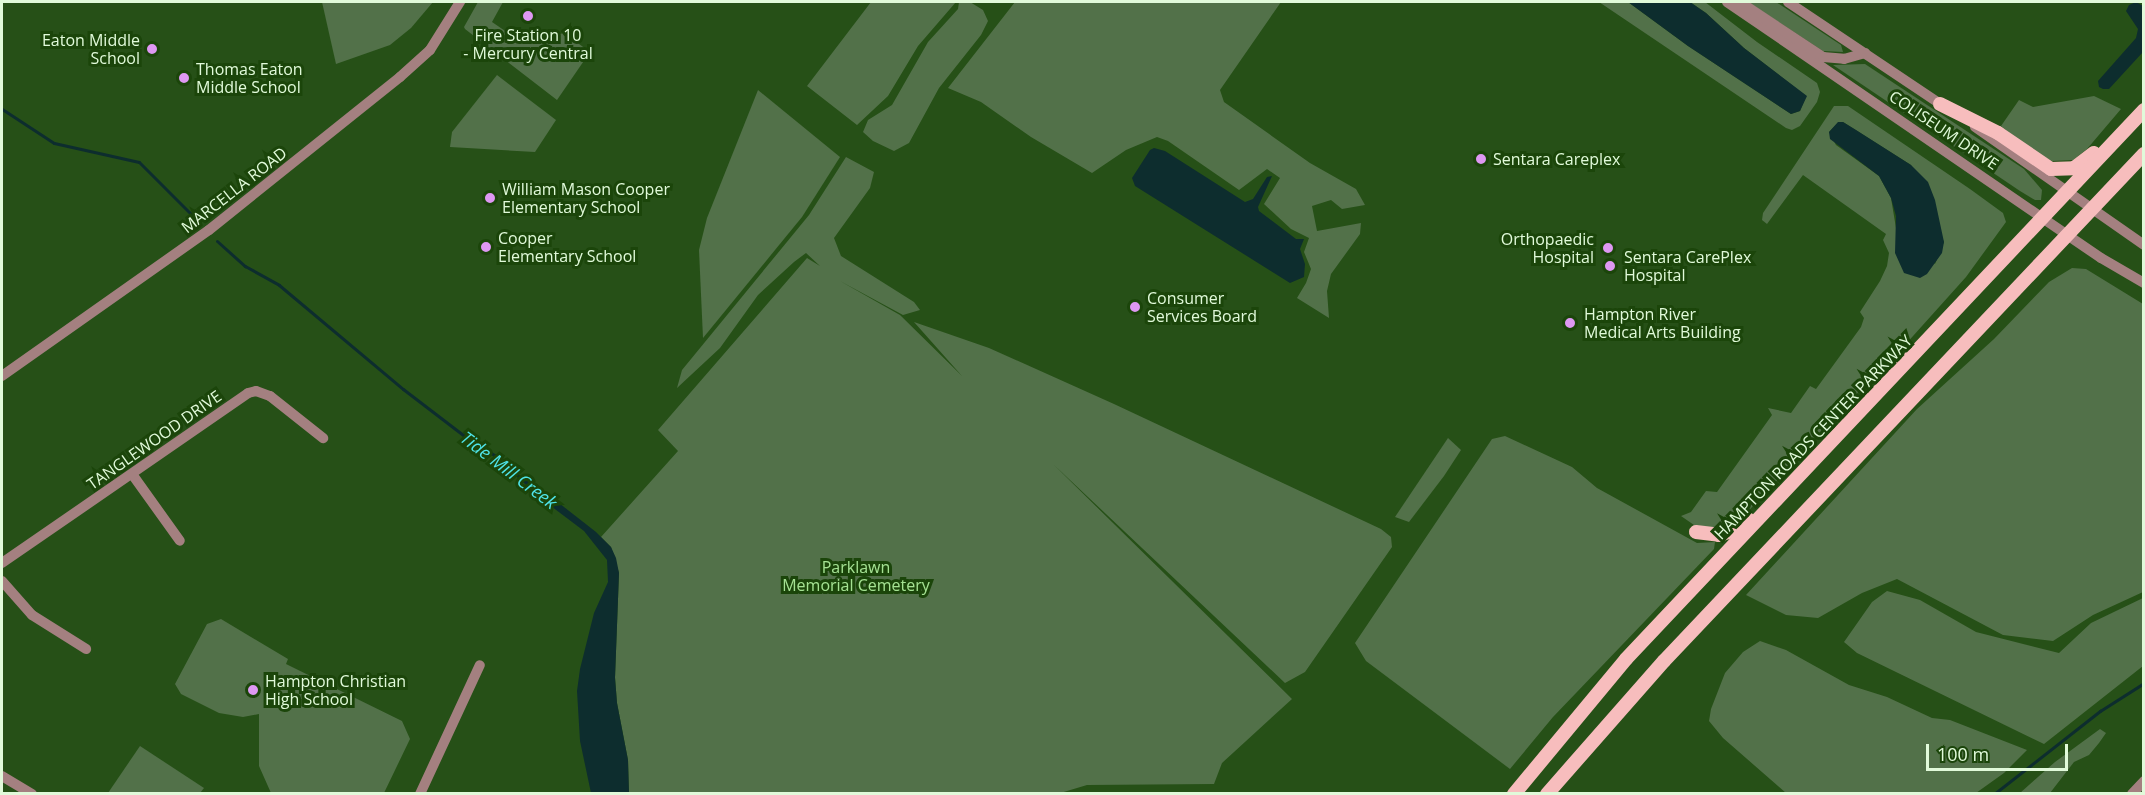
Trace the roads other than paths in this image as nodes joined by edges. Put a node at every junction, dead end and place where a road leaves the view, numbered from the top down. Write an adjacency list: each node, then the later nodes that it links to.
1 (460, 2): 16 (street, MARCELLA ROAD)
2 (1727, 2): 12 (street, COLISEUM DRIVE)
3 (1740, 2): 5 (street)
4 (1788, 2): 5 (street, COLISEUM DRIVE)
5 (1865, 53): 7 (street, COLISEUM DRIVE)
6 (2144, 102): 7 (main road)
7 (1940, 104): 10 (street, COLISEUM DRIVE)
8 (2144, 110): 10 (main road, HAMPTON ROADS CENTER PARKWAY)
9 (2144, 154): 11 (main road)
10 (2067, 193): 11 (street, COLISEUM DRIVE); 12 (main road, HAMPTON ROADS CENTER PARKWAY)
11 (2091, 210): 13 (main road); 14 (street, COLISEUM DRIVE)
12 (2045, 217): 13 (street, COLISEUM DRIVE); 17 (main road, HAMPTON ROADS CENTER PARKWAY)
13 (2069, 234): 15 (street, COLISEUM DRIVE); 33 (main road)
14 (2144, 245)
15 (2144, 283)
16 (2, 376)
17 (1860, 412): 20 (main road); 26 (main road, HAMPTON ROADS CENTER PARKWAY)
18 (323, 438): 19 (street, TANGLEWOOD DRIVE)
19 (132, 474): 21 (street); 22 (street, TANGLEWOOD DRIVE)
20 (1696, 532)
21 (180, 541)
22 (2, 563)
23 (2, 582): 24 (street)
24 (86, 649)
25 (480, 664): 30 (street)
26 (1552, 747): 31 (main road); 32 (main road, HAMPTON ROADS CENTER PARKWAY)
27 (2, 776): 29 (street)
28 (2144, 781): 34 (street)
29 (32, 794)
30 (420, 794)
31 (1505, 794)
32 (1514, 794)
33 (1547, 794)
34 (2132, 794)

